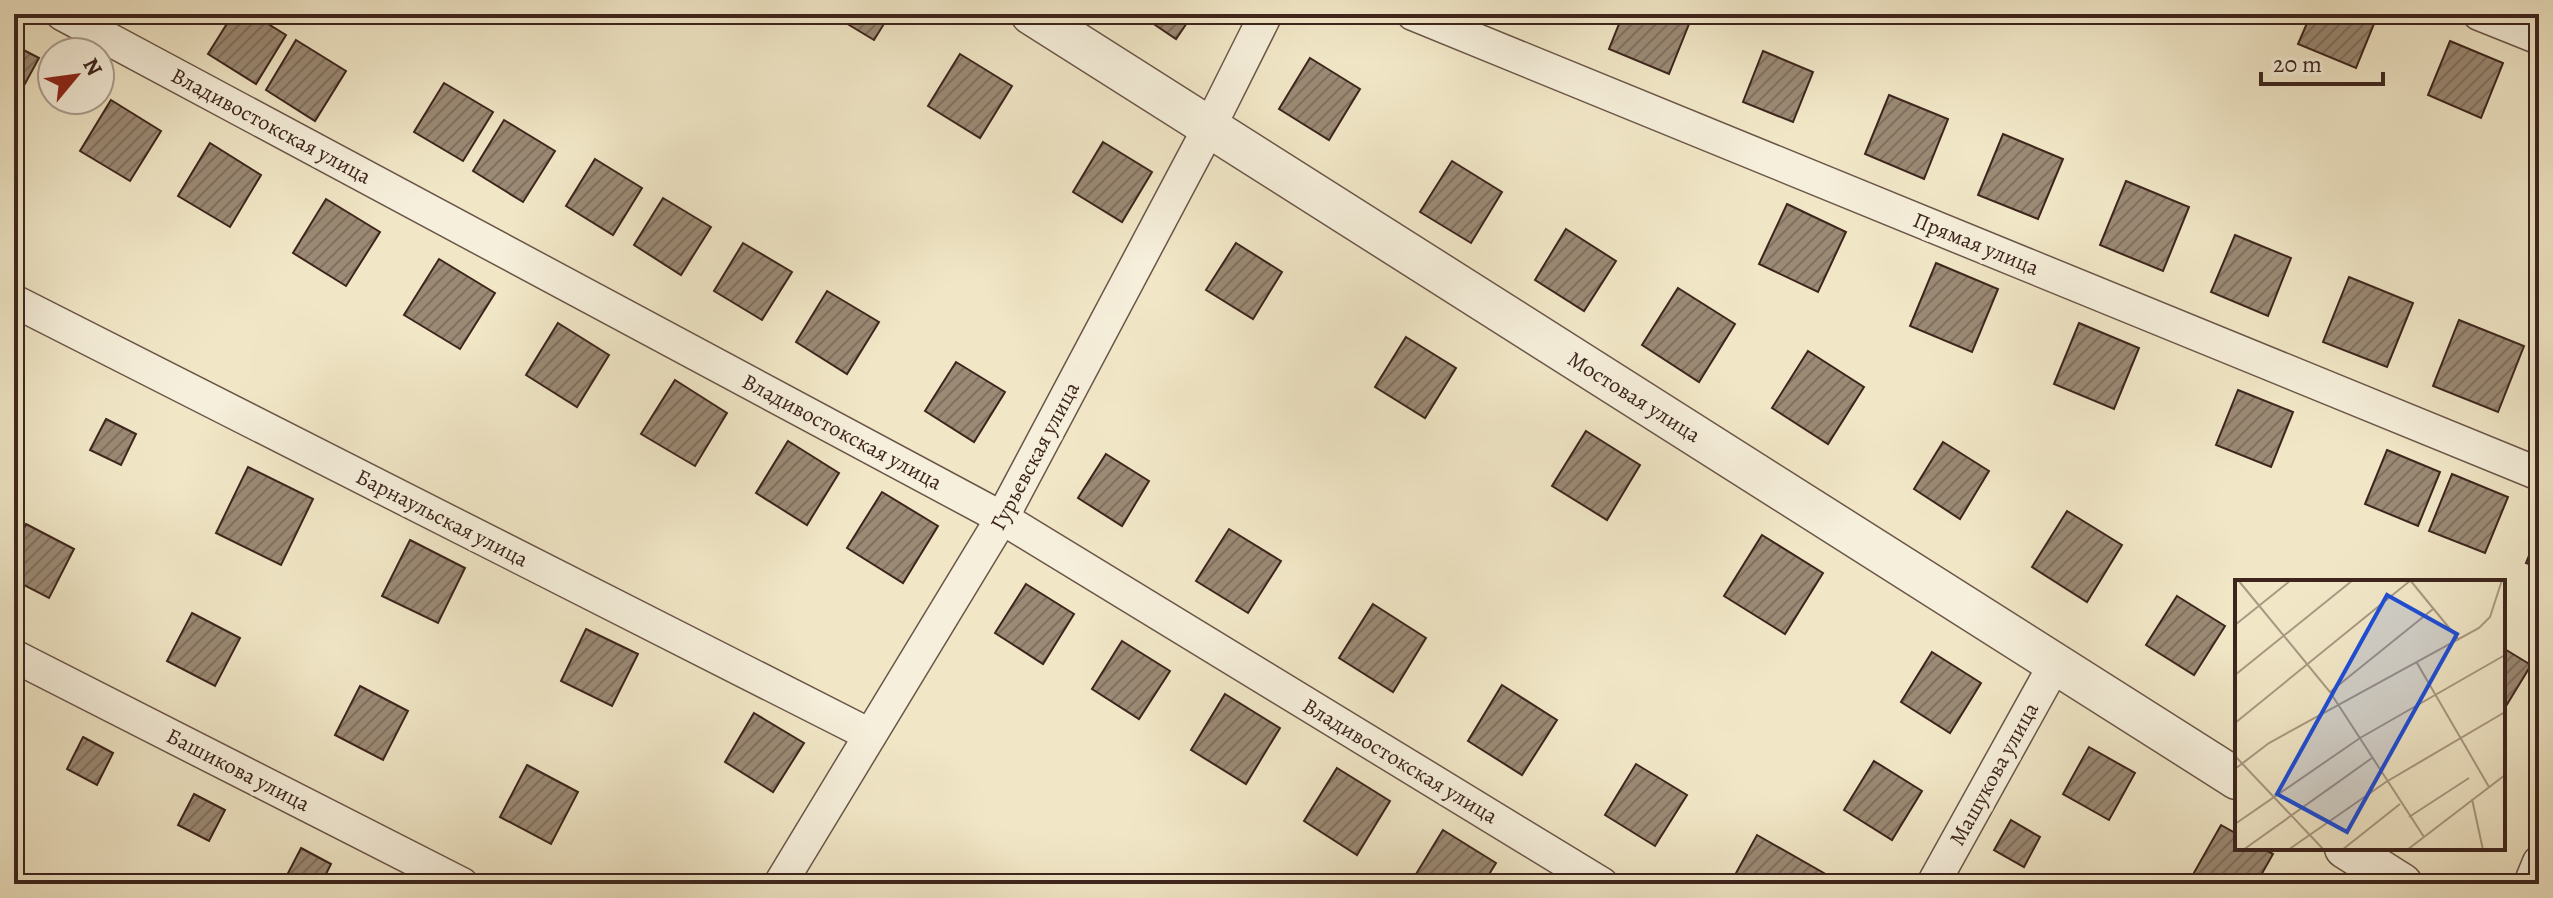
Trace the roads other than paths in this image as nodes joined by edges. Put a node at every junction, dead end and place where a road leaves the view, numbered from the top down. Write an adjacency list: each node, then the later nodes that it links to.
1 (62, 14): 10 (street, Владивостокская улица)
2 (1031, 14): 7 (street, Мостовая улица)
3 (1266, 14): 7 (street, Гурьевская улица)
4 (1413, 14): 9 (street, Прямая улица)
5 (2479, 14): 6 (street)
6 (2539, 38)
7 (1209, 128): 10 (street, Гурьевская улица); 12 (street, Мостовая улица)
8 (14, 301): 13 (street, Барнаульская улица)
9 (2539, 474)
10 (1002, 518): 13 (street, Гурьевская улица); 19 (street, Владивостокская улица)
11 (14, 656): 17 (street, Башикова улица)
12 (2055, 664): 14 (street, Мостовая улица); 20 (street, Машукова улица)
13 (870, 735): 18 (street, Гурьевская улица)
14 (2235, 778)
15 (2348, 850): 21 (street)
16 (2539, 862): 22 (street)
17 (462, 884)
18 (780, 884)
19 (1602, 884)
20 (1933, 884)
21 (2402, 884)
22 (2530, 884)

